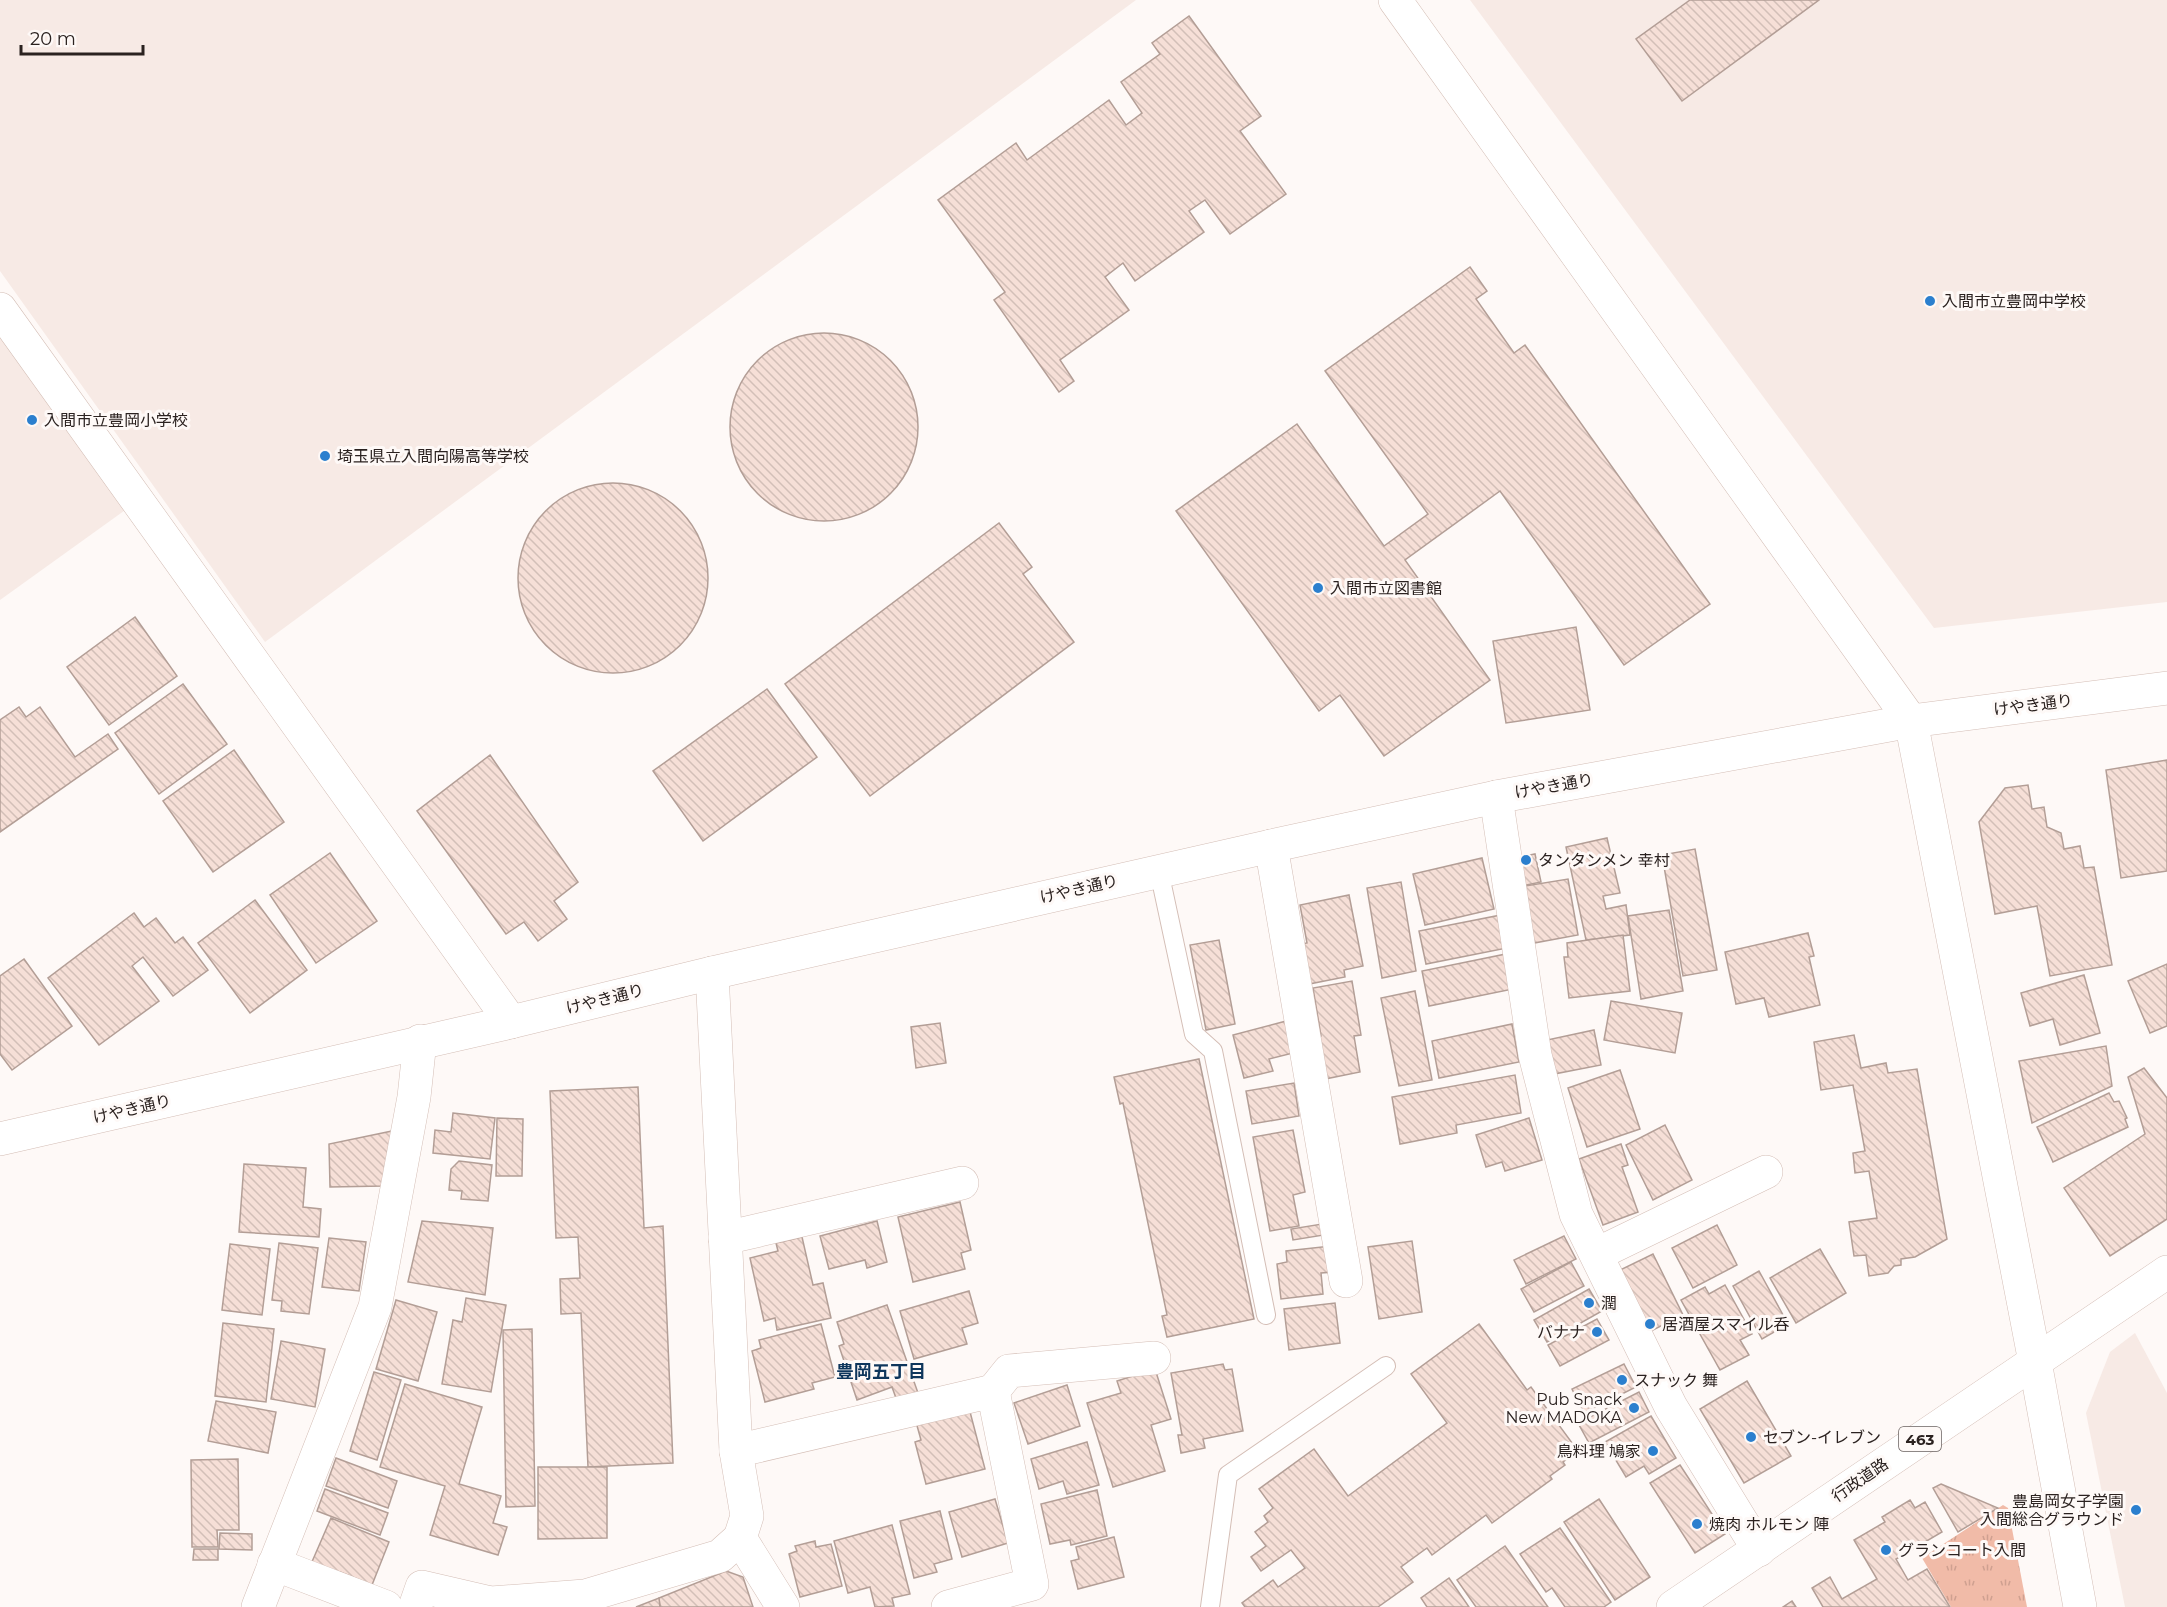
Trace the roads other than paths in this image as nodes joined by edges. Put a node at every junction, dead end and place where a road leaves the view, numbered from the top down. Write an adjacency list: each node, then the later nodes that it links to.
1 (1395, 0): 4 (main road)
2 (0, 309): 9 (main road)
3 (2167, 688): 4 (main road, けやき通り)
4 (1911, 720): 5 (main road, けやき通り); 20 (main road)
5 (1496, 797): 6 (main road, けやき通り); 15 (main road)
6 (1271, 846): 7 (main road, けやき通り); 17 (main road)
7 (1159, 871): 8 (main road, けやき通り); 18 (lane)
8 (712, 973): 9 (main road, けやき通り); 14 (main road)
9 (511, 1022): 10 (main road, けやき通り)
10 (420, 1041): 11 (main road, けやき通り); 26 (main road)
11 (0, 1139)
12 (1766, 1172): 15 (main road)
13 (962, 1183): 14 (main road)
14 (725, 1238): 23 (main road)
15 (1597, 1254): 25 (main road)
16 (2167, 1272): 20 (main road, 行政道路 / 463)
17 (1346, 1281)
18 (1266, 1315)
19 (1154, 1358): 22 (main road)
20 (2035, 1362): 25 (main road, 行政道路 / 463); 35 (main road)
21 (1386, 1366): 33 (lane)
22 (993, 1391): 23 (main road); 27 (main road)
23 (736, 1451): 24 (main road)
24 (740, 1538): 30 (main road); 31 (main road)
25 (1759, 1550): 34 (main road, 行政道路 / 463)
26 (274, 1564): 28 (main road); 29 (main road)
27 (1034, 1596): 32 (main road)
28 (258, 1607)
29 (386, 1607)
30 (415, 1607)
31 (783, 1607)
32 (948, 1607)
33 (1210, 1607)
34 (1673, 1607)
35 (2080, 1607)

